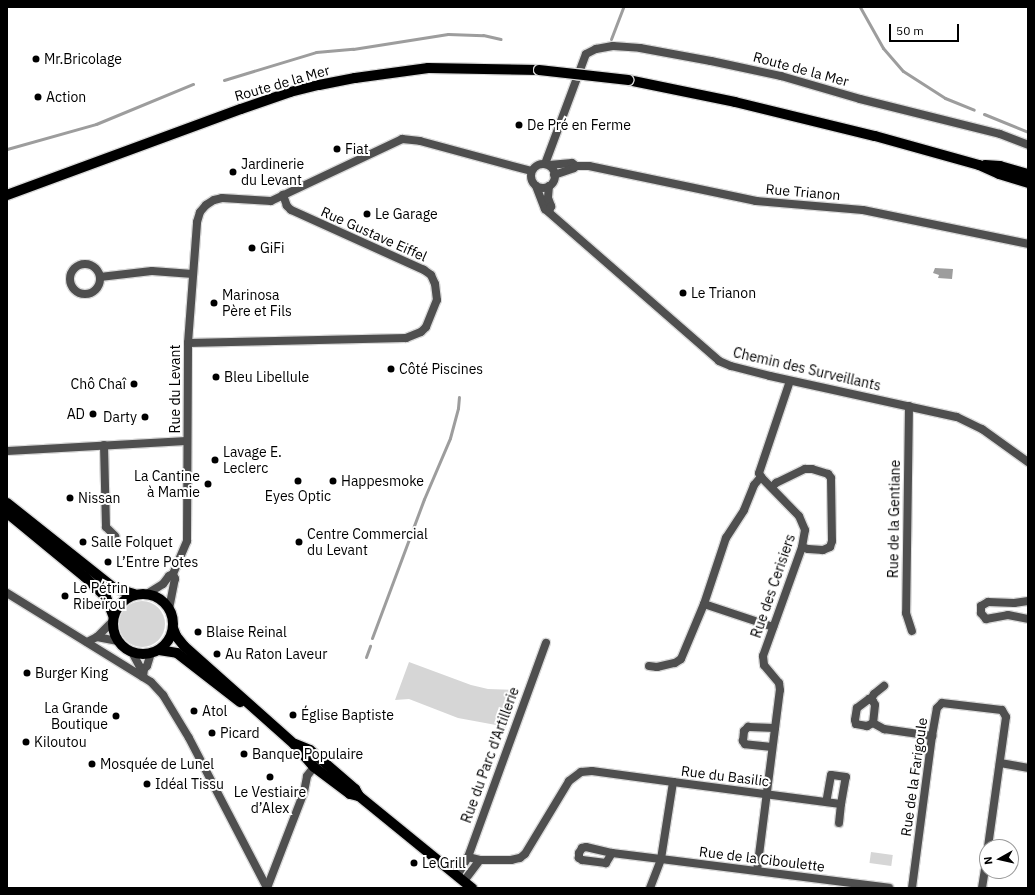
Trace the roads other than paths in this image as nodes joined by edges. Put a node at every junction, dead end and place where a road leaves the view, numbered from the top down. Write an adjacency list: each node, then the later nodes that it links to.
1 (1028, 145): 2 (street, Route de la Mer)
2 (547, 165): 4 (street, Rue Trianon); 5 (street); 7 (street)
3 (979, 165): 6 (main road, Route de la Mer); 8 (main road, Route de la Mer); 11 (main road, Route de la Mer, bridge)
4 (576, 166): 7 (street, Rue Trianon); 14 (street, Rue Trianon)
5 (532, 171): 9 (street); 12 (street)
6 (1028, 174)
7 (554, 176): 10 (street)
8 (1028, 183)
9 (536, 186): 10 (street); 13 (street, Chemin des Surveillants)
10 (548, 186): 13 (street)
11 (7, 194)
12 (283, 195): 15 (street, Rue du Levant); 17 (street, Rue Gustave Eiffel)
13 (549, 212): 18 (street, Chemin des Surveillants)
14 (1028, 244)
15 (193, 274): 16 (street); 17 (street, Rue du Levant)
16 (100, 277)
17 (188, 343): 20 (street, Rue du Levant)
18 (790, 381): 19 (street, Chemin des Surveillants); 24 (street)
19 (909, 406): 23 (street, Chemin des Surveillants); 41 (street, Rue de la Gentiane)
20 (187, 441): 21 (street); 30 (street, Rue du Levant)
21 (104, 445): 22 (street); 28 (street)
22 (7, 451)
23 (1028, 462)
24 (761, 477): 25 (street, Rue des Cerisiers); 35 (street)
25 (772, 487): 29 (street, Rue des Cerisiers); 29 (street)
26 (7, 503): 32 (main road)
27 (7, 513): 37 (main road)
28 (115, 536)
29 (802, 547): 39 (street, Rue des Cerisiers)
30 (174, 574): 33 (street, Rue du Levant); 36 (street, Rue du Levant)
31 (7, 593): 44 (street)
32 (134, 594): 33 (main road); 37 (main road)
33 (147, 594): 36 (main road)
34 (1028, 601): 38 (street)
35 (704, 604): 39 (street); 48 (street)
36 (169, 609): 40 (main road)
37 (113, 618): 42 (street); 43 (main road)
38 (1028, 619)
39 (773, 627): 54 (street, Rue des Cerisiers)
40 (173, 628): 46 (main road); 52 (main road)
41 (912, 631)
42 (97, 637): 43 (street); 44 (street)
43 (117, 641): 47 (main road)
44 (88, 642): 49 (street)
45 (546, 643): 69 (street, Rue du Parc d'Artillerie)
46 (155, 651): 47 (main road); 49 (street); 52 (main road)
47 (132, 652): 49 (street)
48 (649, 666)
49 (144, 673): 74 (street)
50 (884, 686): 51 (street)
51 (871, 699): 53 (street); 53 (street)
52 (250, 707): 56 (main road)
53 (873, 723): 55 (street)
54 (775, 728): 57 (street, Rue des Cerisiers); 57 (street)
55 (932, 736): 58 (street, Rue de la Farigoule); 77 (street, Rue de la Farigoule)
56 (294, 744): 59 (main road); 63 (main road)
57 (772, 747): 62 (street, Rue des Cerisiers)
58 (1000, 763): 60 (street); 67 (street, Rue de la Farigoule)
59 (314, 767): 63 (main road); 74 (street)
60 (1028, 768)
61 (673, 782): 62 (street, Rue du Basilic); 70 (street, Rue du Basilic); 71 (street)
62 (767, 794): 64 (street, Rue du Basilic); 72 (street, Rue des Cerisiers)
63 (358, 796): 73 (main road)
64 (826, 802): 65 (street, Rue du Basilic); 65 (street)
65 (841, 804): 66 (street)
66 (839, 823)
67 (989, 839)
68 (612, 853): 70 (street, Rue de la Ciboulette)
69 (468, 857): 71 (street); 73 (street, Rue du Parc d'Artillerie)
70 (661, 859): 72 (street, Rue de la Ciboulette); 75 (street)
71 (480, 860): 73 (street)
72 (757, 871): 76 (street, Rue de la Ciboulette)
73 (466, 884)
74 (267, 888)
75 (650, 888)
76 (889, 888)
77 (912, 888)

